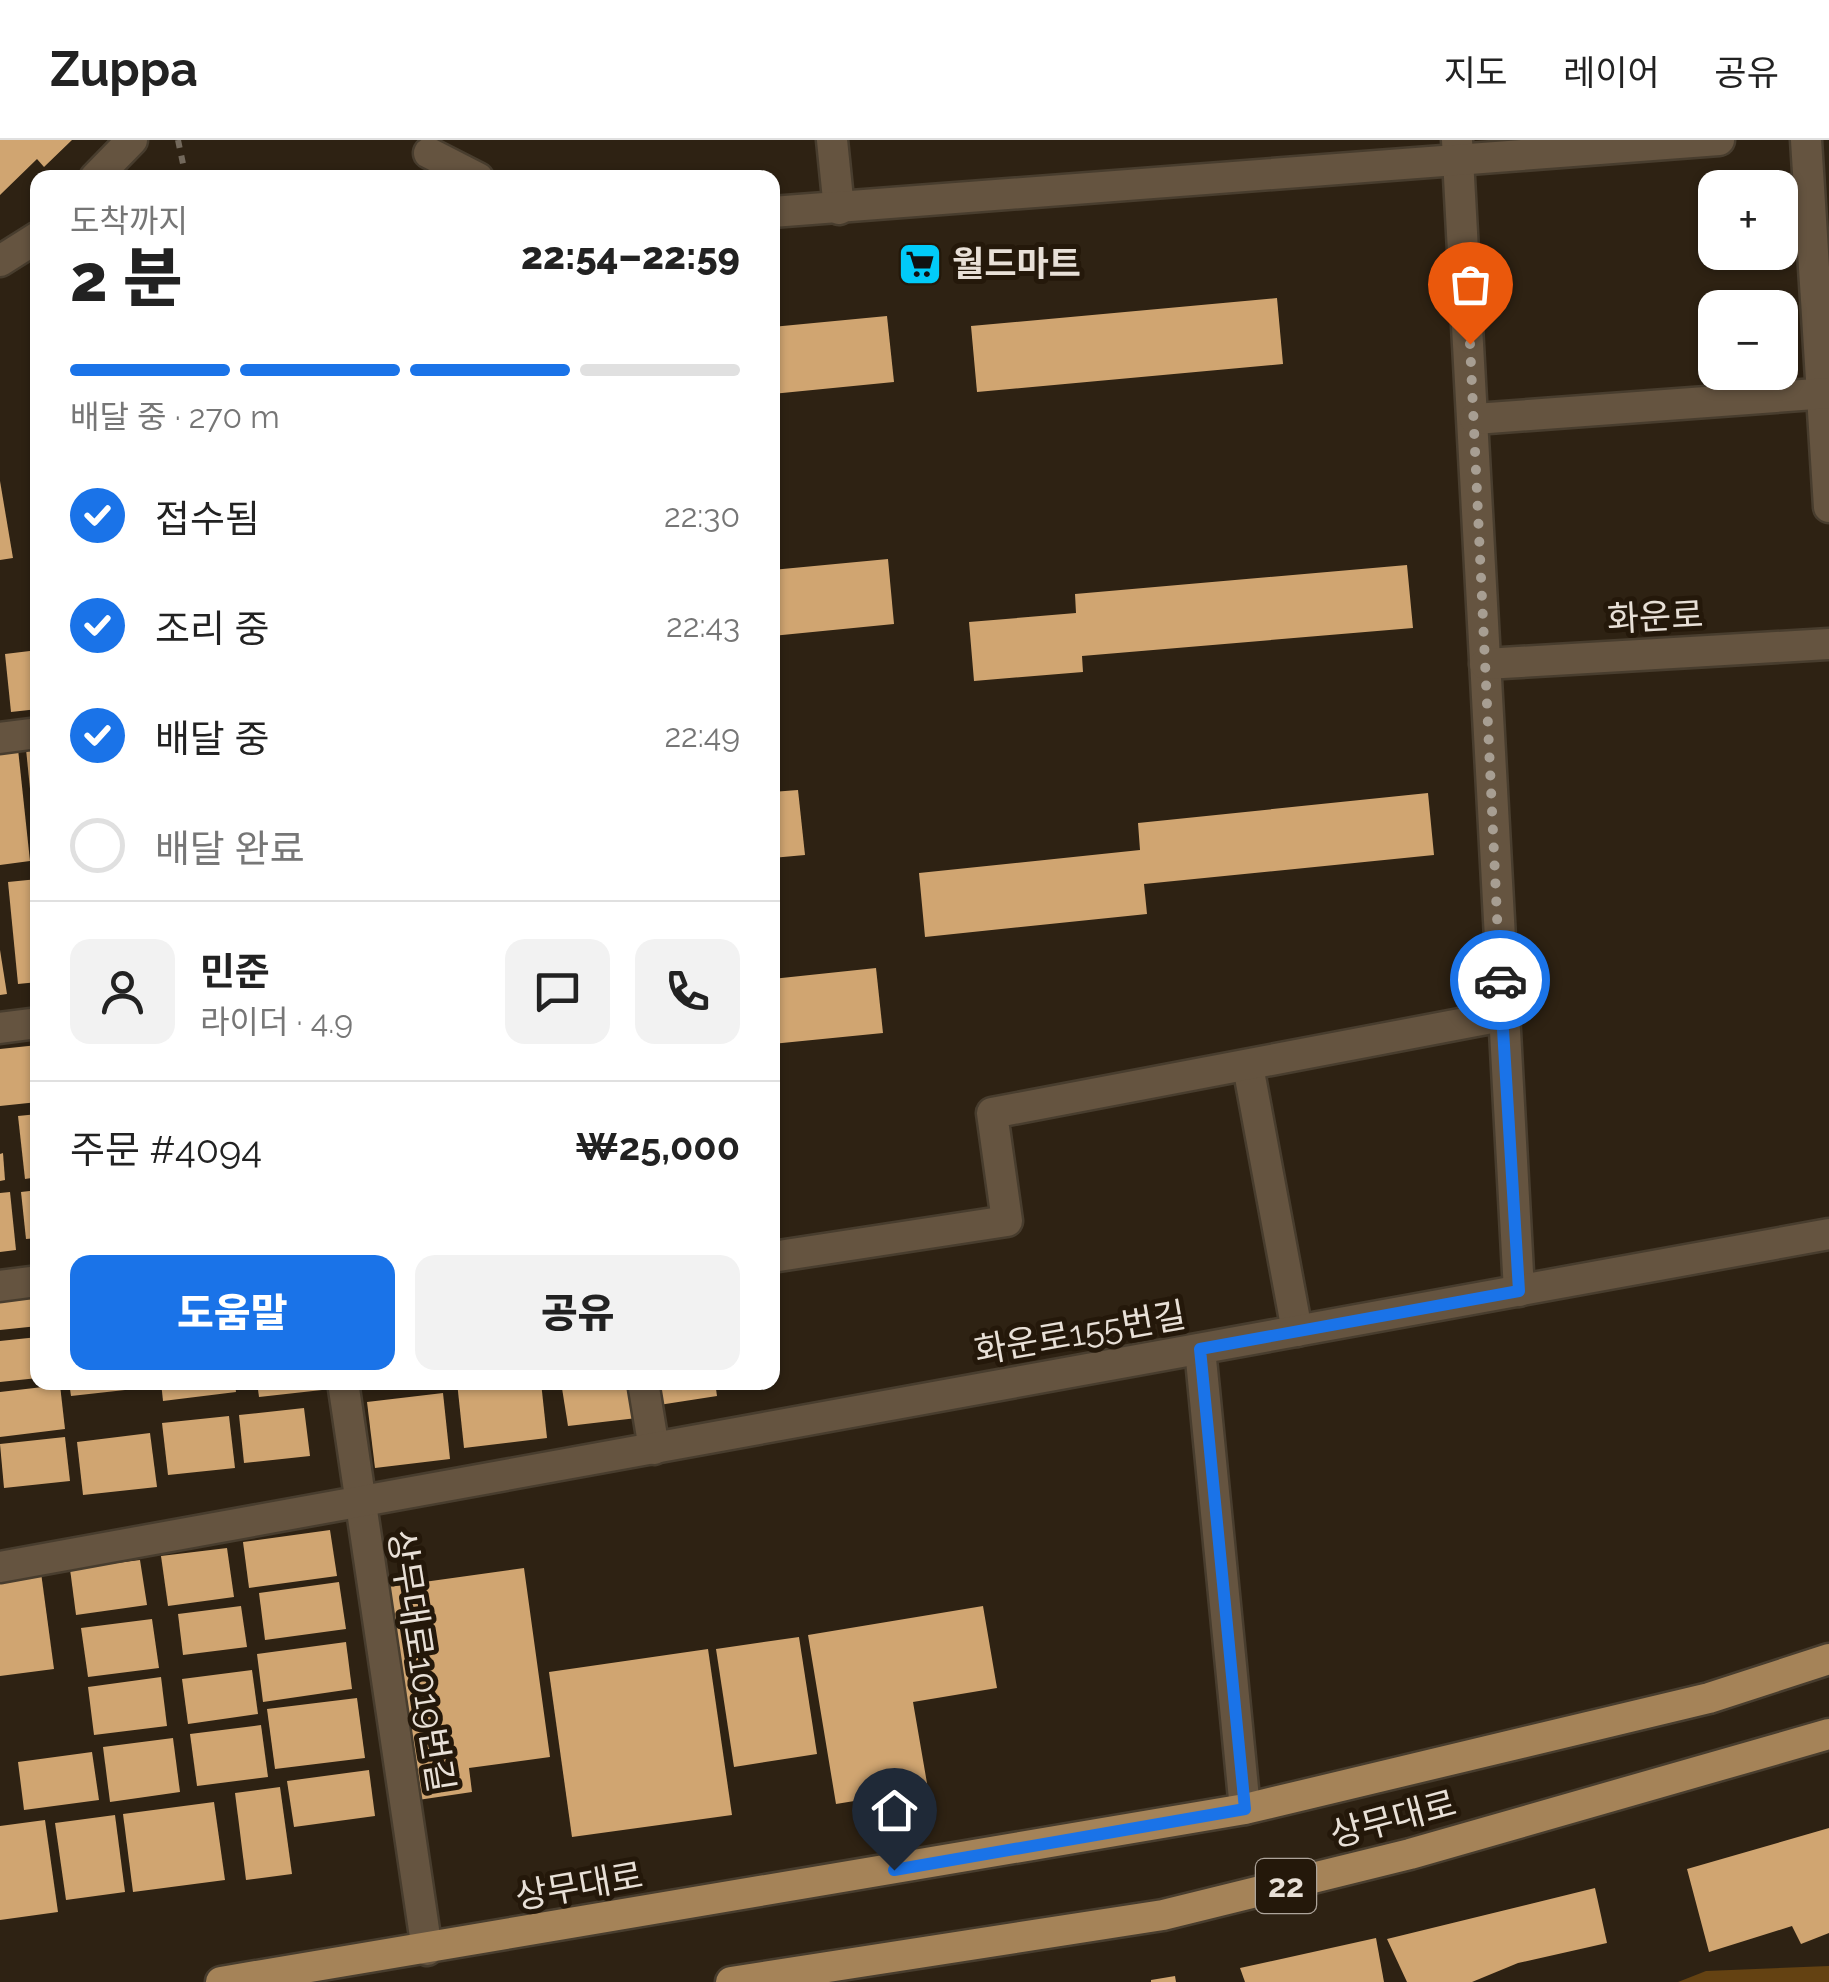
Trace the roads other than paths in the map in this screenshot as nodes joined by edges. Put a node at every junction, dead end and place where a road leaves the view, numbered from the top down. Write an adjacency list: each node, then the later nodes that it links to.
1 (132, 140): 7 (street)
2 (832, 140): 9 (street)
3 (1719, 140): 5 (street)
4 (1806, 140): 13 (street)
5 (1458, 149): 9 (street); 14 (street)
6 (430, 154): 8 (street)
7 (103, 170)
8 (462, 170)
9 (838, 208): 10 (street)
10 (780, 212)
11 (30, 242): 12 (street)
12 (0, 262)
13 (1827, 393): 14 (street); 15 (street)
14 (1475, 419): 17 (street)
15 (1829, 507)
16 (1829, 644): 17 (street, 화운로)
17 (1485, 664): 20 (street)
18 (30, 734): 19 (street)
19 (0, 738)
20 (1502, 1016): 23 (street); 28 (street)
21 (30, 1024): 22 (street)
22 (0, 1028)
23 (1248, 1066): 25 (street); 29 (street)
24 (1829, 1234): 28 (street, 화운로155번길)
25 (780, 1256)
26 (30, 1282): 27 (street)
27 (0, 1286)
28 (1519, 1291): 29 (street, 화운로155번길)
29 (1297, 1331): 30 (street, 화운로155번길)
30 (1200, 1349): 33 (street, 화운로155번길); 38 (street)
31 (344, 1390): 34 (street, 상무대로1019번길)
32 (644, 1390): 33 (street)
33 (654, 1449): 34 (street, 화운로155번길)
34 (359, 1502): 35 (street, 화운로155번길); 39 (street, 상무대로1019번길)
35 (0, 1566)
36 (1829, 1659): 38 (main road, 상무대로 / 22)
37 (1829, 1734): 40 (main road, 상무대로 / 22)
38 (1245, 1809): 39 (main road, 상무대로 / 22)
39 (427, 1950): 41 (main road, 상무대로 / 22)
40 (891, 1970): 42 (main road, 상무대로 / 22)
41 (221, 1982)
42 (732, 1982)

